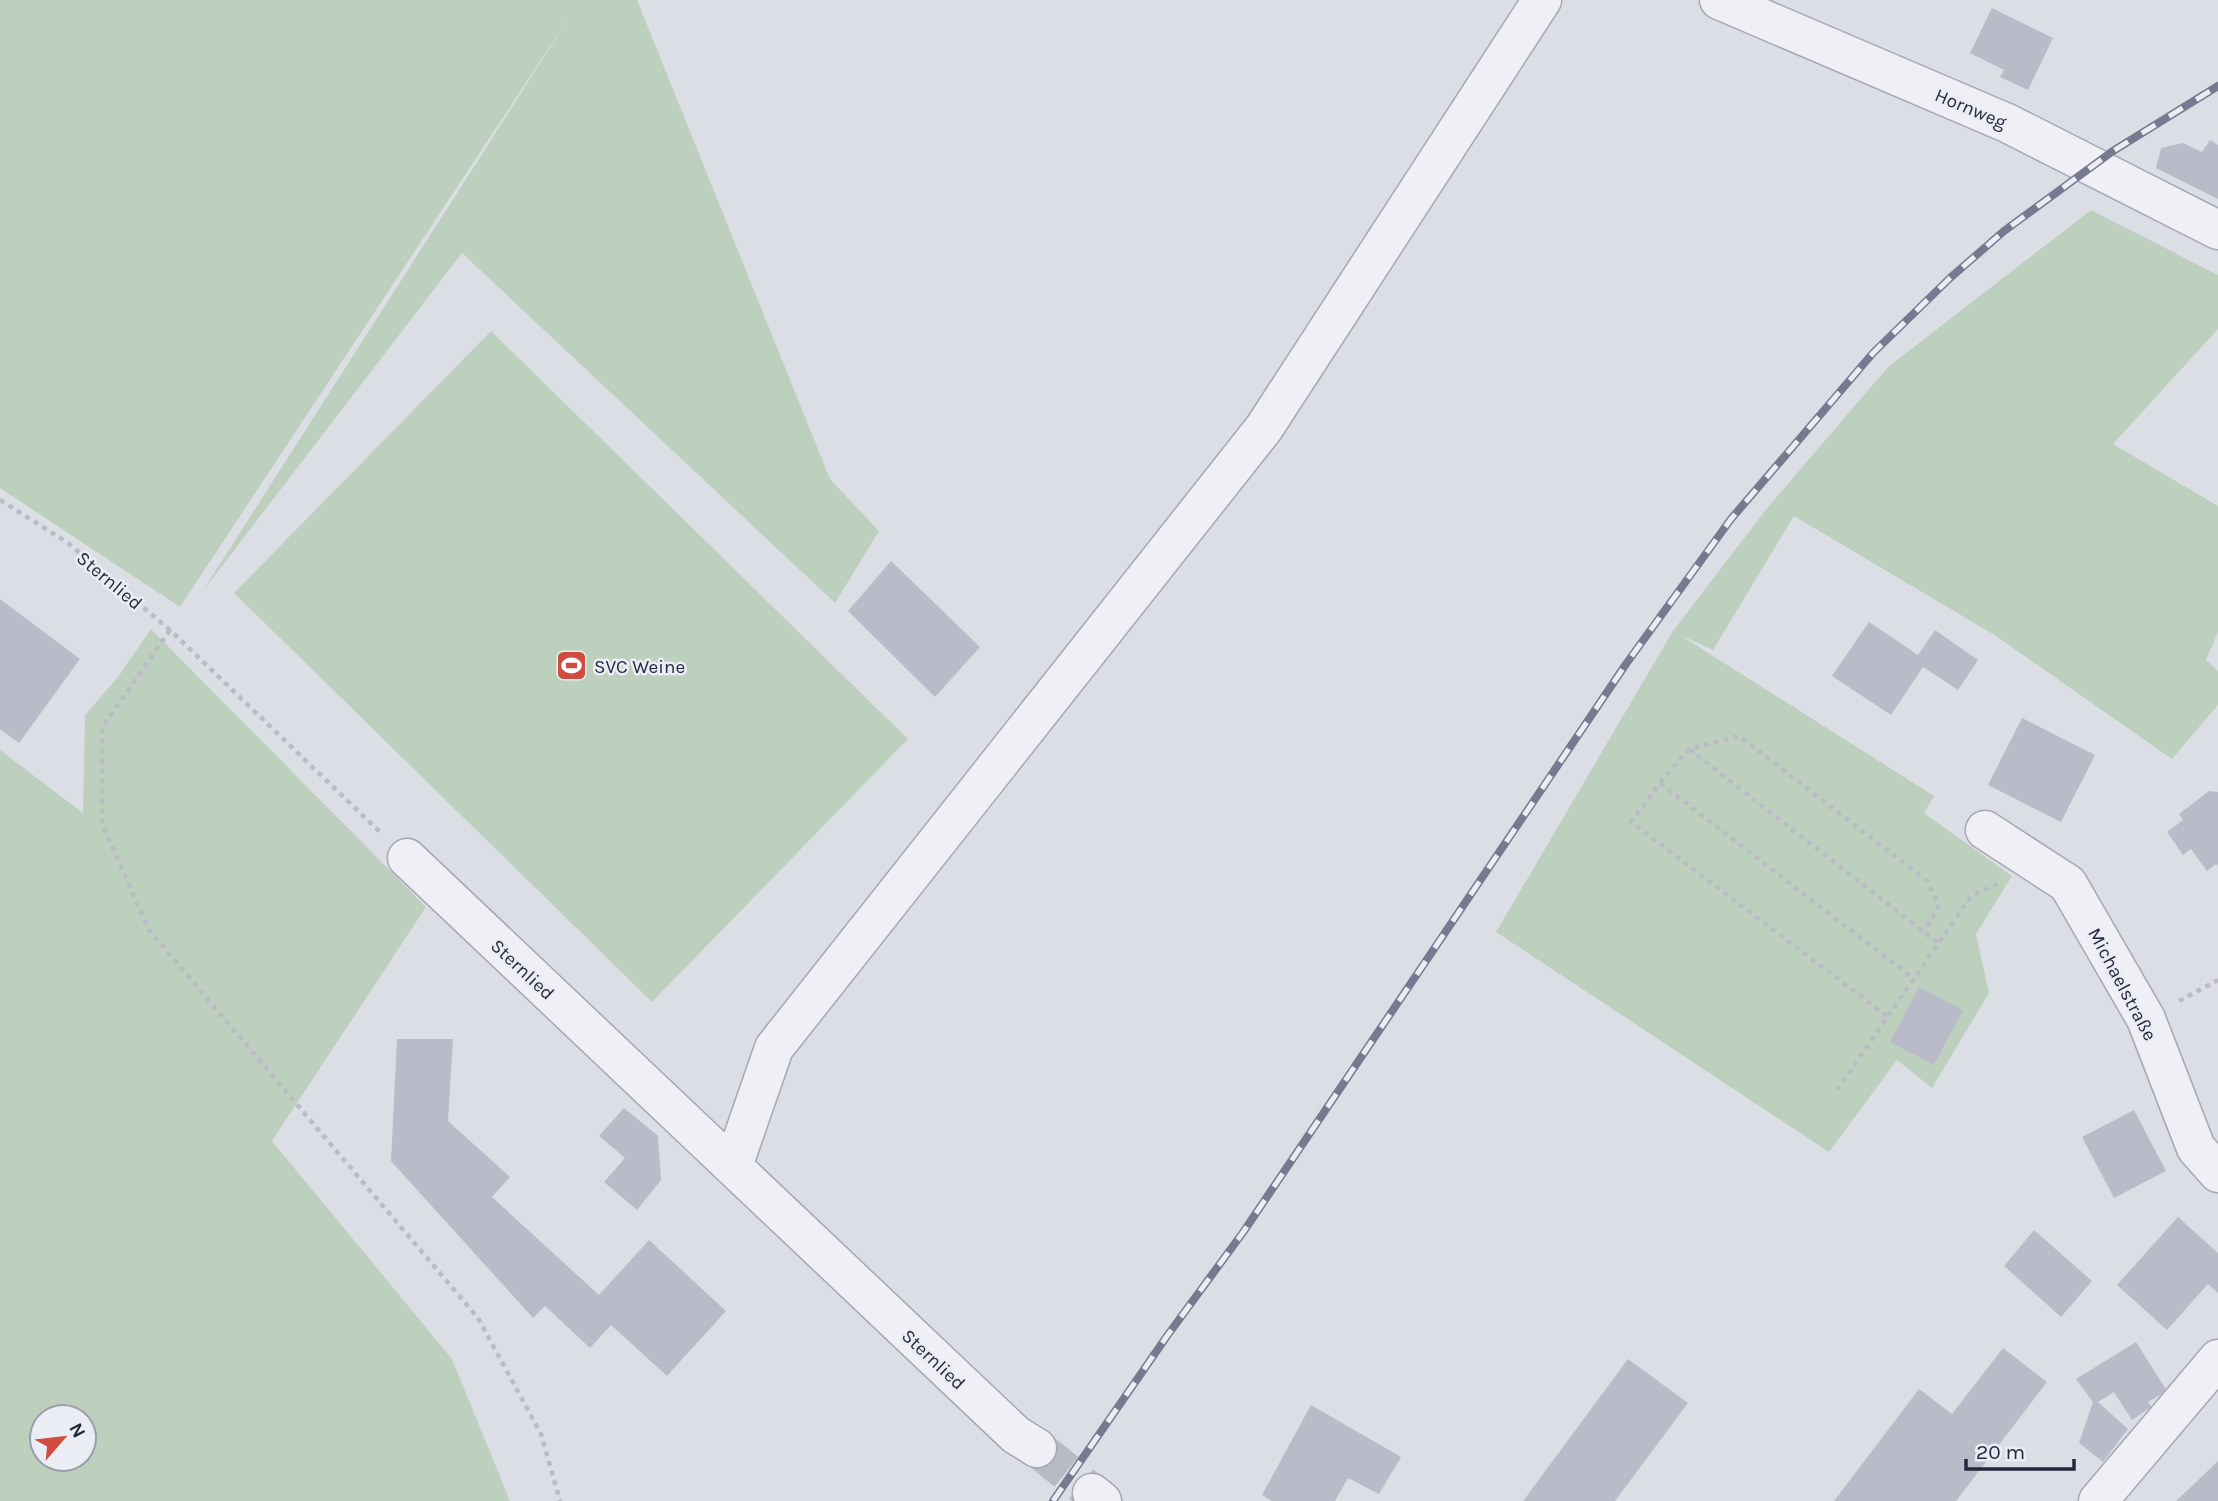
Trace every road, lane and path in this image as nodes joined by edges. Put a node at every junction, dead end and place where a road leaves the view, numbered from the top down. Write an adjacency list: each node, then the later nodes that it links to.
1 (1542, 0): 16 (street)
2 (1719, 0): 3 (street, Hornweg)
3 (2218, 230)
4 (0, 500): 5 (path, Sternlied)
5 (170, 630): 9 (path, Sternlied); 20 (path)
6 (1689, 750): 7 (path); 11 (path); 11 (path)
7 (1660, 783): 13 (path); 14 (path)
8 (1985, 830): 10 (street, Michaelstraße)
9 (407, 858): 16 (street, Sternlied)
10 (2042, 867): 12 (path); 17 (street, Michaelstraße)
11 (1924, 932): 12 (path)
12 (1938, 943): 13 (path)
13 (1914, 979): 14 (path)
14 (1888, 1016): 15 (path)
15 (1837, 1090)
16 (733, 1166): 19 (street, Sternlied)
17 (2218, 1173)
18 (2218, 1359): 21 (street)
19 (1037, 1448)
20 (560, 1501)
21 (2098, 1501)

